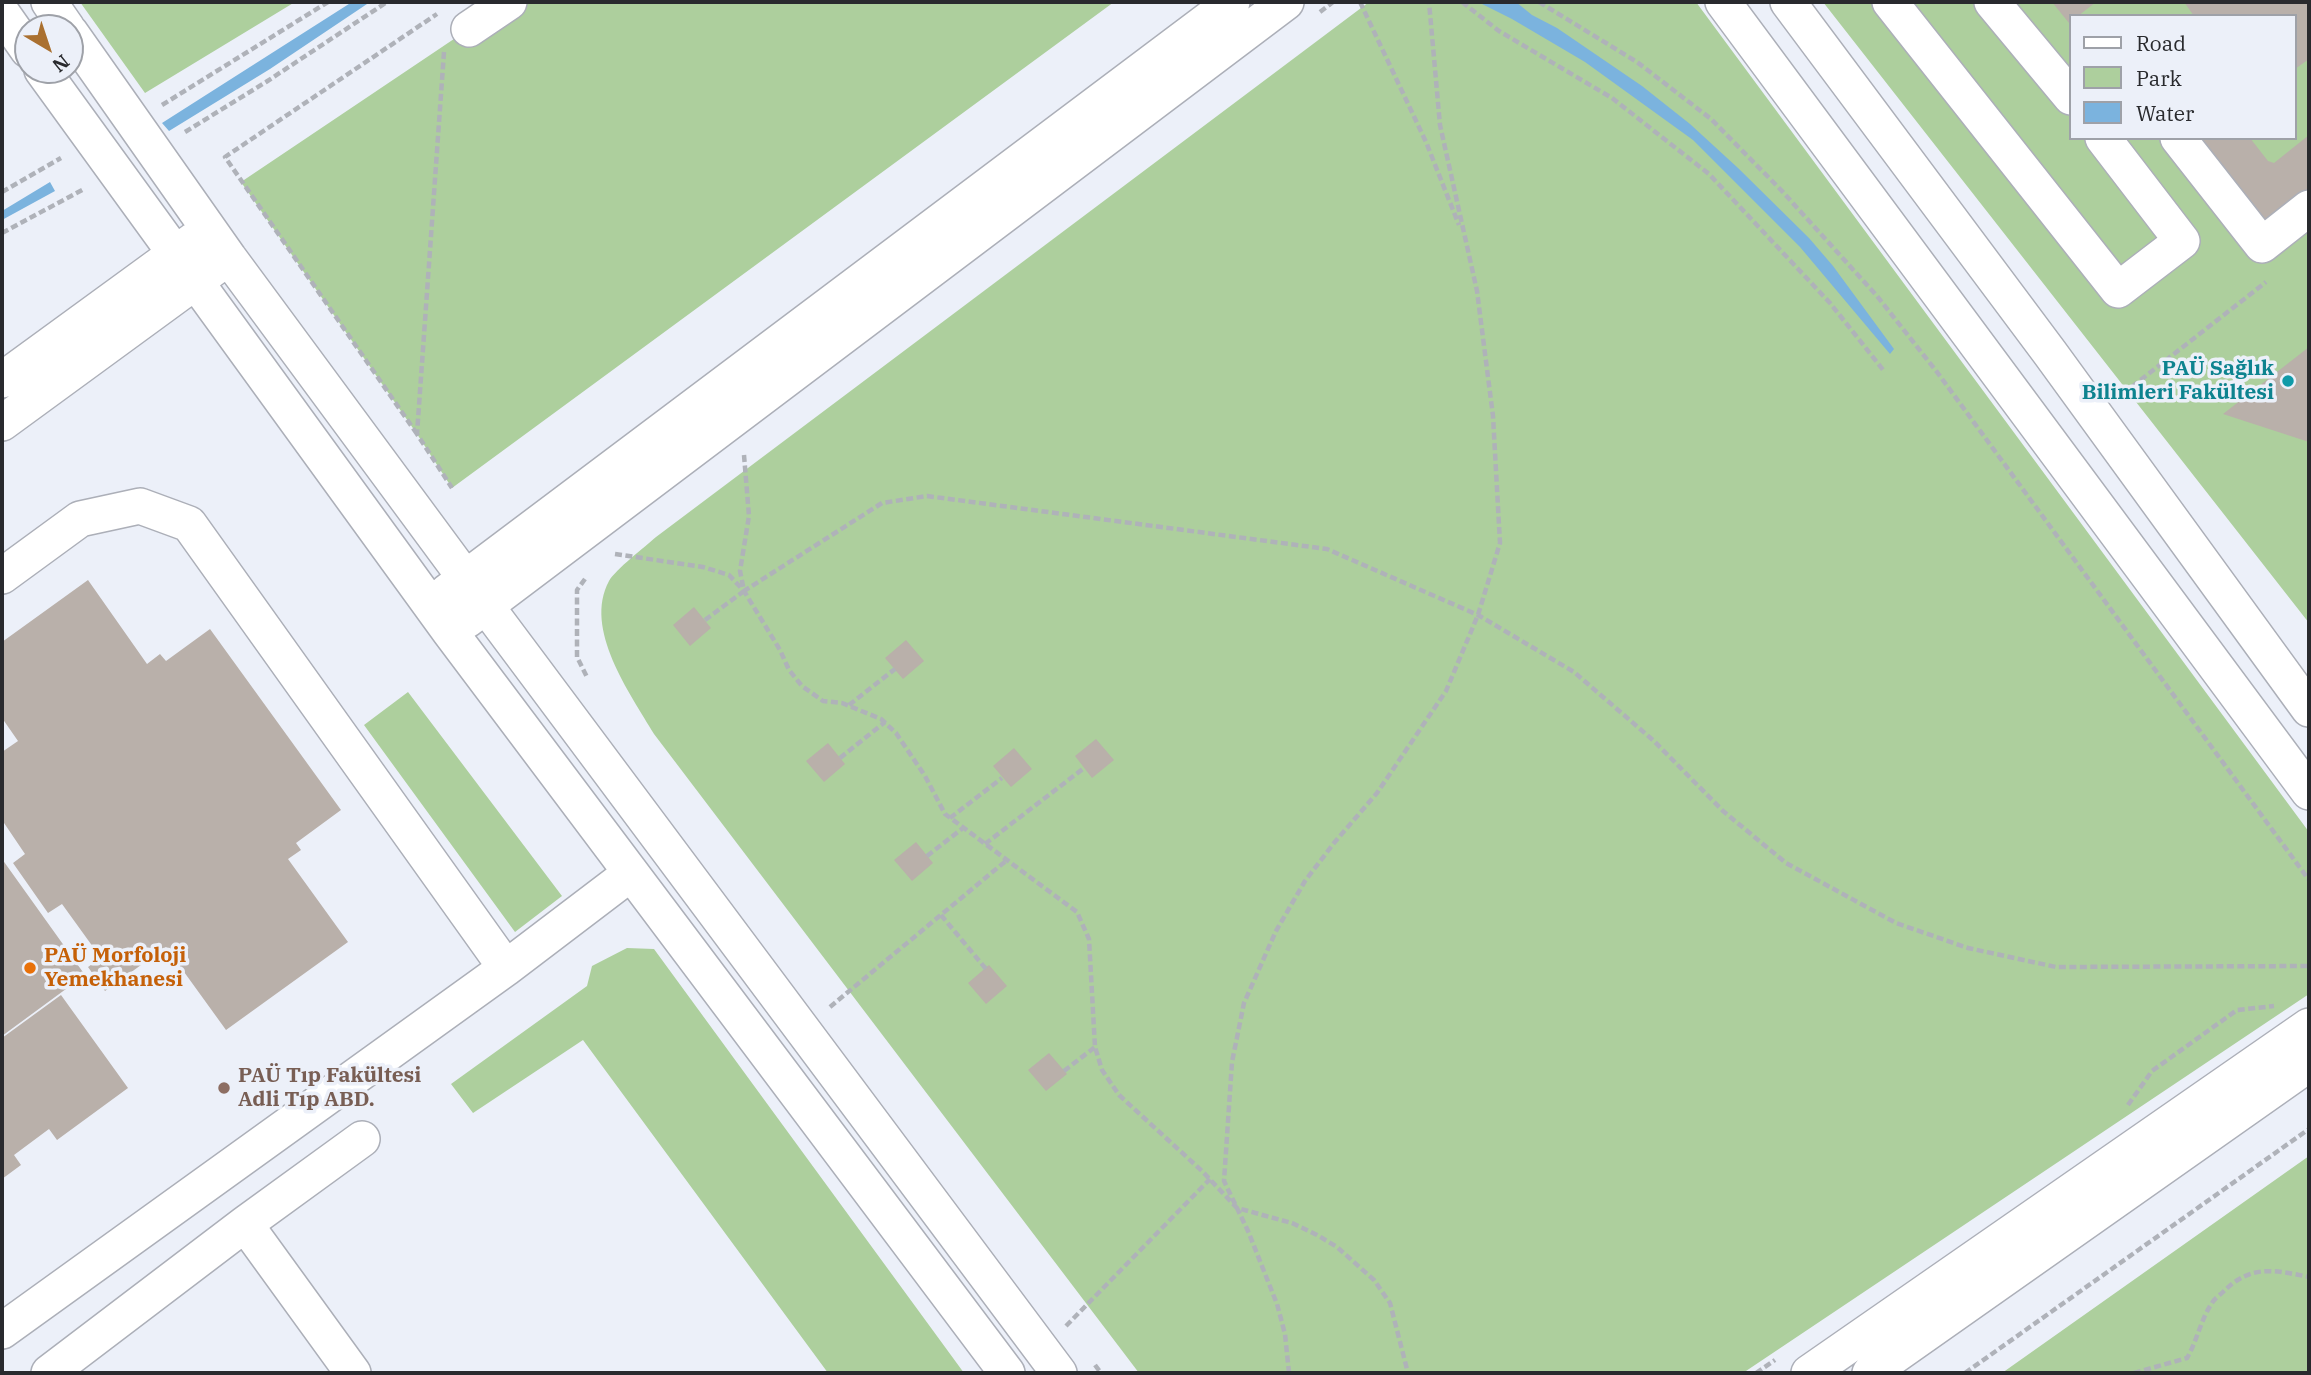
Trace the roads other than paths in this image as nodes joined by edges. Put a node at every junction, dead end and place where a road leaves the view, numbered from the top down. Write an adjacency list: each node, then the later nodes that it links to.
1 (509, 2): 8 (street)
2 (1232, 2): 21 (street)
3 (1723, 2): 24 (street)
4 (1891, 2): 12 (street)
5 (1992, 2): 11 (street)
6 (1800, 6): 23 (street)
7 (1299, 10): 21 (street)
8 (453, 28)
9 (84, 51): 15 (street)
10 (52, 84): 17 (street)
11 (2070, 96)
12 (2105, 140)
13 (2180, 140): 14 (street)
14 (2309, 208)
15 (210, 229): 16 (street); 17 (street)
16 (229, 258): 17 (street); 21 (street)
17 (184, 268): 18 (street); 19 (street); 22 (street)
18 (2, 380)
19 (2, 423)
20 (2, 576): 26 (street)
21 (476, 593): 22 (street); 35 (street)
22 (440, 618): 25 (street)
23 (2309, 709)
24 (2309, 793)
25 (631, 873): 26 (street); 34 (street)
26 (506, 968): 31 (street)
27 (2309, 1026): 36 (street)
28 (2309, 1064): 37 (street)
29 (362, 1139): 30 (street)
30 (245, 1224): 32 (street); 33 (street)
31 (2, 1331)
32 (49, 1373)
33 (353, 1373)
34 (1007, 1373)
35 (1059, 1373)
36 (1809, 1373)
37 (1870, 1373)

